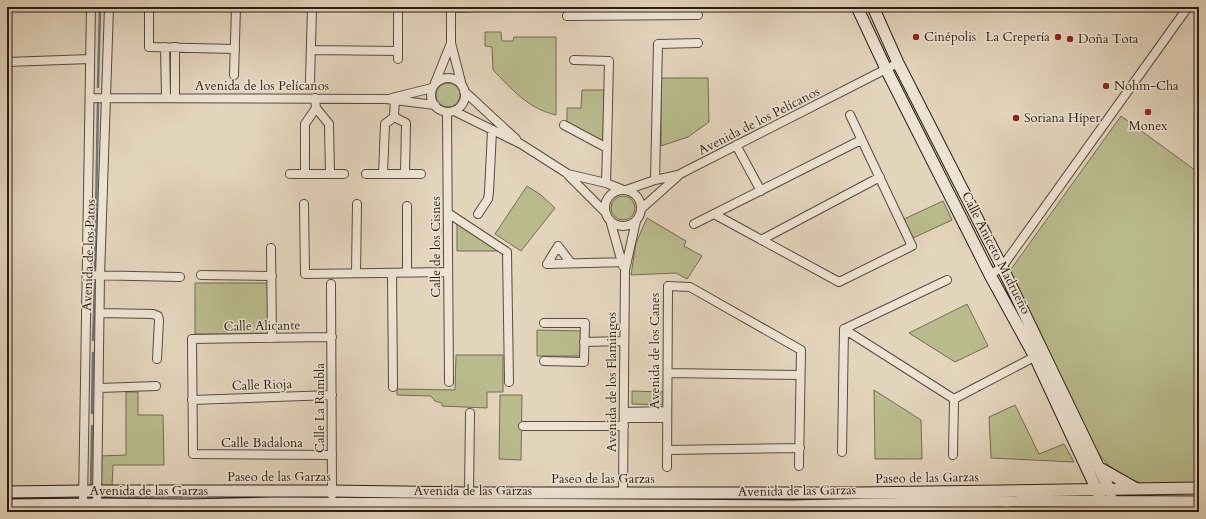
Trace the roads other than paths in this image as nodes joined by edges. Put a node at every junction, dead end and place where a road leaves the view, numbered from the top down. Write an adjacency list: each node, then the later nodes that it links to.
1 (91, 7): 23 (street, Avenida de los Patos)
2 (109, 7): 33 (street, Avenida de los Patos)
3 (149, 7): 19 (street)
4 (236, 7): 21 (street)
5 (312, 7): 22 (street)
6 (398, 7): 22 (street)
7 (477, 7): 12 (street)
8 (581, 7): 16 (street)
9 (857, 7): 27 (main road, Calle Aniceto Madrueño)
10 (873, 7): 26 (main road, Calle Aniceto Madrueño)
11 (1188, 7): 78 (street)
12 (451, 8): 17 (street)
13 (658, 11): 14 (street); 16 (street)
14 (698, 15)
15 (567, 16): 16 (street)
16 (581, 16)
17 (451, 43): 30 (street); 31 (street)
18 (698, 43): 60 (street)
19 (165, 47): 20 (street); 34 (street)
20 (175, 47): 21 (street); 35 (street)
21 (235, 49): 28 (street)
22 (311, 50): 29 (street)
23 (90, 59): 25 (street); 32 (street, Avenida de los Patos)
24 (574, 60): 48 (street)
25 (7, 62)
26 (898, 63): 27 (street, Avenida de los Pelícanos); 78 (main road, Calle Aniceto Madrueño)
27 (886, 69): 47 (street, Avenida de los Pelícanos); 85 (main road, Calle Aniceto Madrueño)
28 (234, 75)
29 (310, 82)
30 (434, 86): 31 (street); 37 (street); 38 (street)
31 (463, 88): 40 (street); 46 (street)
32 (90, 98): 33 (street, Avenida de los Pelícanos); 83 (street, Avenida de los Patos)
33 (106, 98): 34 (street, Avenida de los Pelícanos); 86 (street, Avenida de los Patos)
34 (166, 98): 35 (street, Avenida de los Pelícanos)
35 (175, 98): 36 (street, Avenida de los Pelícanos)
36 (315, 98): 37 (street, Avenida de los Pelícanos); 39 (street)
37 (392, 99): 38 (street, Avenida de los Pelícanos); 42 (street)
38 (435, 105): 40 (street)
39 (316, 108): 50 (street); 51 (street)
40 (450, 111): 44 (street); 68 (street, Calle de los Cisnes)
41 (850, 115): 45 (street)
42 (394, 117): 54 (street); 55 (street)
43 (564, 125): 48 (street)
44 (492, 130): 46 (street); 69 (street)
45 (862, 140): 59 (street); 63 (street)
46 (521, 144): 57 (street)
47 (736, 145): 58 (street, Avenida de los Pelícanos); 63 (street)
48 (607, 148): 61 (street)
49 (290, 174): 50 (street)
50 (305, 174): 51 (street)
51 (330, 174): 52 (street)
52 (344, 174)
53 (366, 174): 54 (street)
54 (383, 174): 55 (street)
55 (405, 174): 56 (street)
56 (420, 174)
57 (568, 174): 61 (street); 71 (street, Avenida de los Flamingos)
58 (678, 175): 60 (street, Avenida de los Pelícanos); 67 (street)
59 (880, 177): 74 (street); 74 (street)
60 (656, 180): 62 (street, Avenida de los Pelícanos)
61 (606, 183): 62 (street)
62 (623, 190): 67 (street); 71 (street)
63 (761, 191): 70 (street)
64 (304, 204): 81 (street)
65 (357, 204): 81 (street)
66 (407, 206): 79 (street)
67 (641, 209): 72 (street)
68 (448, 213): 80 (street, Calle de los Cisnes); 104 (street)
69 (478, 214)
70 (714, 214): 73 (street); 74 (street)
71 (608, 216): 72 (street); 77 (street, Avenida de los Flamingos)
72 (636, 220): 77 (street, Avenida de los Flamingos)
73 (694, 224)
74 (761, 240)
75 (271, 248): 87 (street)
76 (571, 263): 77 (street)
77 (625, 265): 97 (street, Avenida de los Flamingos)
78 (1002, 267): 85 (street); 98 (main road, Calle Aniceto Madrueño)
79 (407, 272): 80 (street); 82 (street)
80 (448, 272): 103 (street, Calle de los Cisnes)
81 (356, 273): 82 (street)
82 (392, 273): 106 (street)
83 (87, 275): 86 (street); 127 (street, Avenida de los Patos)
84 (201, 275): 87 (street)
85 (990, 275): 98 (main road, Calle Aniceto Madrueño)
86 (100, 276): 88 (street); 91 (street, Avenida de los Patos)
87 (272, 276): 95 (street)
88 (180, 277)
89 (947, 280): 93 (street)
90 (331, 284): 94 (street, Calle La Rambla)
91 (100, 313): 99 (street); 107 (street, Avenida de los Patos)
92 (544, 323): 96 (street)
93 (844, 329): 109 (street); 117 (street)
94 (332, 337): 95 (street, Calle Alicante); 108 (street, Calle La Rambla)
95 (272, 338): 110 (street, Calle Alicante)
96 (584, 339): 97 (street); 100 (street)
97 (624, 339): 113 (street, Avenida de los Flamingos)
98 (1039, 355): 109 (street); 122 (main road, Calle Aniceto Madrueño); 124 (main road, Calle Aniceto Madrueño)
99 (157, 359)
100 (544, 361)
101 (668, 373): 102 (street); 102 (street, Avenida de los Canes); 112 (street, Avenida de los Canes)
102 (800, 375): 115 (street, Avenida de los Canes)
103 (450, 382)
104 (509, 382)
105 (156, 386): 107 (street)
106 (393, 387)
107 (98, 388): 128 (street, Avenida de los Patos)
108 (332, 395): 110 (street, Calle Rioja); 118 (street, Calle La Rambla)
109 (954, 399): 119 (street)
110 (192, 400): 118 (street, Calle Badalona)
111 (470, 413): 131 (street)
112 (667, 415): 113 (street); 116 (street, Avenida de los Canes)
113 (624, 419): 114 (street); 132 (street, Avenida de los Flamingos)
114 (524, 426)
115 (800, 448): 116 (street); 120 (street, Avenida de los Canes)
116 (667, 450): 121 (street, Avenida de los Canes)
117 (842, 452)
118 (332, 455): 129 (street, Calle La Rambla)
119 (953, 455)
120 (799, 466)
121 (667, 467)
122 (1098, 467): 125 (main road, Calle Aniceto Madrueño); 126 (main road)
123 (1199, 488): 126 (main road, Paseo de las Garzas)
124 (1097, 489): 125 (main road, Paseo de las Garzas); 133 (main road, Paseo de las Garzas); 138 (main road, Calle Aniceto Madrueño)
125 (1109, 489): 126 (main road, Paseo de las Garzas); 138 (main road, Calle Aniceto Madrueño)
126 (1135, 489)
127 (83, 491): 128 (main road, Paseo de las Garzas); 130 (main road, Paseo de las Garzas); 135 (street, Avenida de los Patos)
128 (96, 491): 129 (main road, Paseo de las Garzas); 136 (street, Avenida de los Patos)
129 (332, 491): 131 (main road, Paseo de las Garzas); 137 (street, Calle La Rambla)
130 (7, 492)
131 (469, 493): 132 (main road, Paseo de las Garzas)
132 (623, 493): 133 (main road, Paseo de las Garzas); 141 (main road)
133 (792, 493): 142 (street)
134 (1199, 502): 138 (main road)
135 (83, 504): 136 (main road, Avenida de las Garzas); 139 (main road, Avenida de las Garzas)
136 (96, 504): 137 (main road, Avenida de las Garzas)
137 (332, 504): 141 (main road, Avenida de las Garzas)
138 (1109, 505): 140 (main road, Avenida de las Garzas)
139 (7, 506)
140 (1005, 506): 142 (main road, Avenida de las Garzas)
141 (623, 509): 142 (main road, Avenida de las Garzas)
142 (793, 509)

